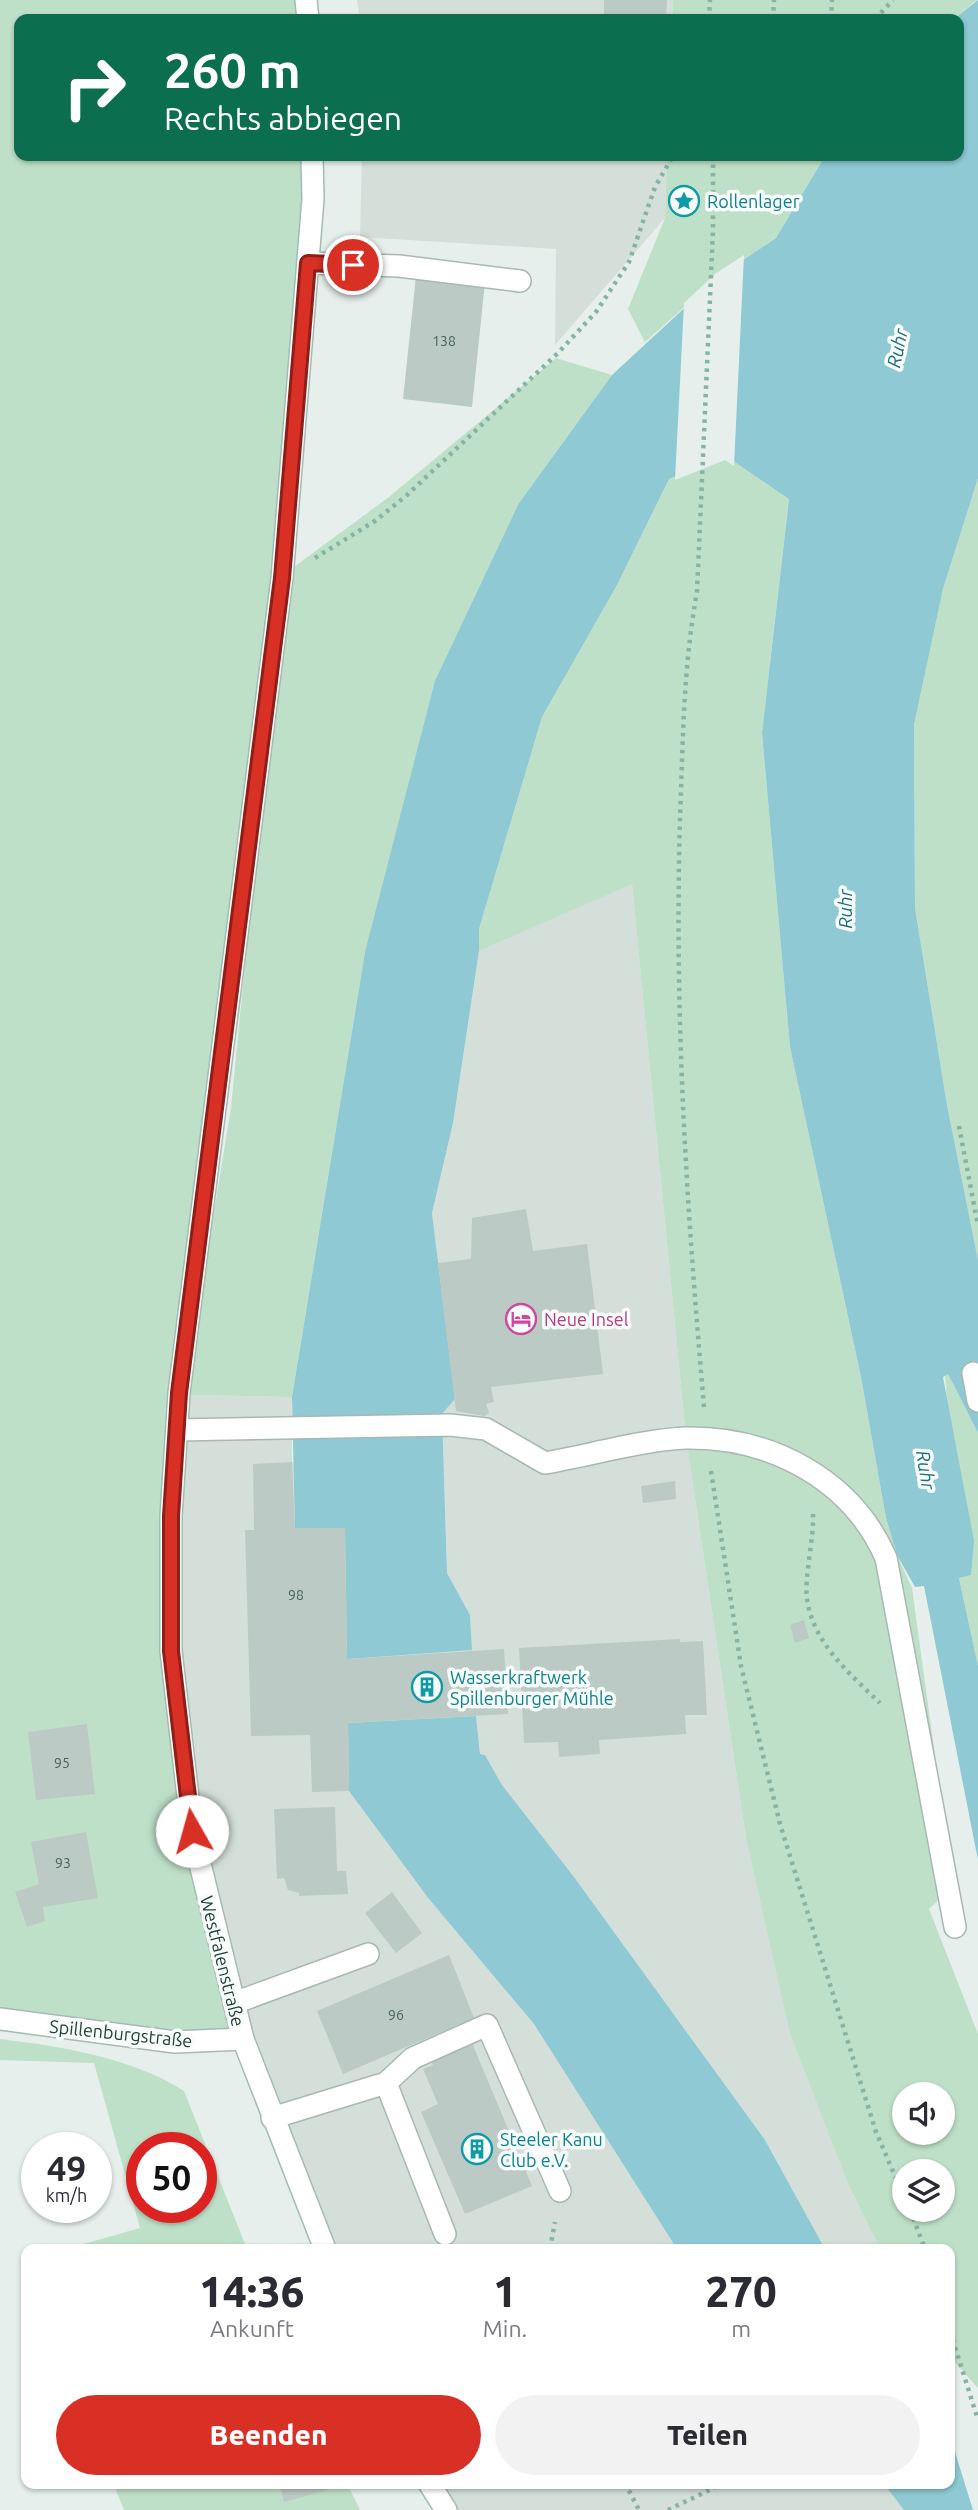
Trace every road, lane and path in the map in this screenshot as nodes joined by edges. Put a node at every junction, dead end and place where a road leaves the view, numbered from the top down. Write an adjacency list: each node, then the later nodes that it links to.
1 (893, 0): 2 (path)
2 (880, 14)
3 (312, 161): 6 (main road, Westfalenstraße)
4 (670, 161): 8 (path)
5 (713, 161): 14 (path)
6 (308, 263): 7 (main road); 8 (main road, Westfalenstraße)
7 (520, 281)
8 (282, 578): 13 (main road, Westfalenstraße)
9 (959, 1126): 10 (path)
10 (978, 1226)
11 (973, 1373): 12 (main road)
12 (978, 1401)
13 (177, 1430): 14 (main road); 19 (main road, Westfalenstraße)
14 (707, 1439): 15 (main road); 24 (path)
15 (812, 1471): 16 (main road); 16 (path)
16 (921, 1744): 17 (main road)
17 (955, 1927)
18 (368, 1954): 19 (main road)
19 (234, 2003): 21 (main road, Westfalenstraße)
20 (0, 2019): 21 (main road, Spillenburgstraße)
21 (243, 2039): 23 (main road, Westfalenstraße)
22 (386, 2083): 23 (main road); 25 (main road); 27 (main road)
23 (272, 2118): 28 (main road, Westfalenstraße)
24 (892, 2169)
25 (560, 2191)
26 (915, 2222): 29 (path)
27 (445, 2234)
28 (323, 2244)
29 (923, 2244)
30 (955, 2347): 31 (path)
31 (978, 2420)
32 (433, 2489): 35 (main road)
33 (628, 2489): 36 (path)
34 (712, 2489): 37 (path)
35 (446, 2510)
36 (639, 2510)
37 (668, 2510)

